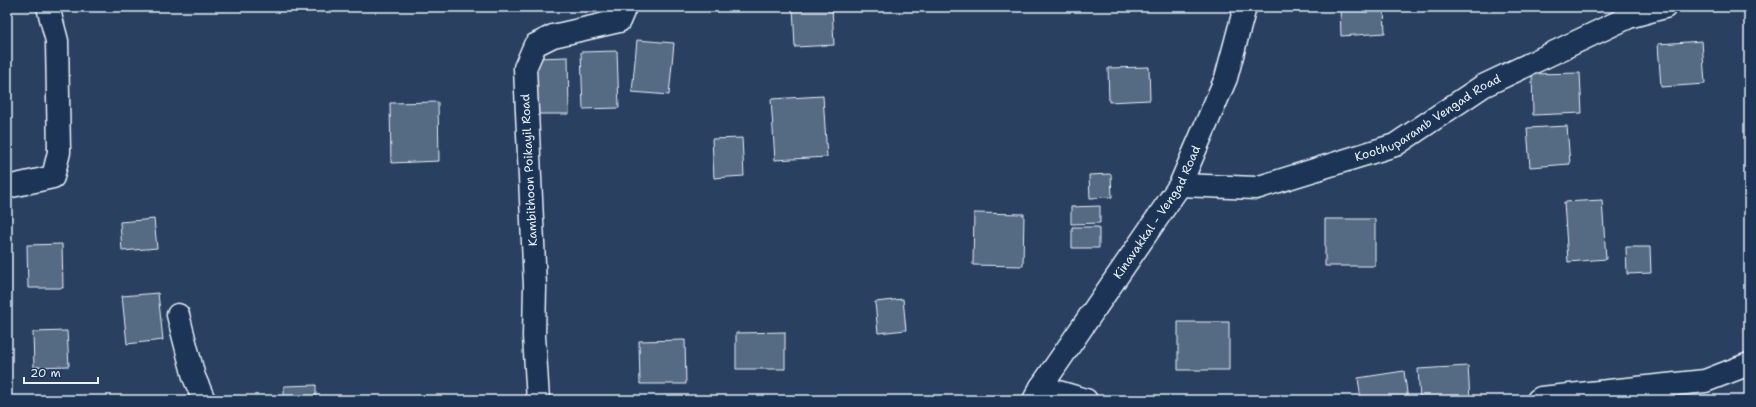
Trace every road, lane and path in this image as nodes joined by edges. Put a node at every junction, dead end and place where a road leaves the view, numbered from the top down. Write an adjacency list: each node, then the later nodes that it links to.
1 (48, 7): 6 (street)
2 (625, 7): 11 (street, Kambithoon Poikayil Road)
3 (1245, 7): 5 (street, Kinavakkal - Vengad Road)
4 (1665, 7): 5 (street, Koothuparamb Vengad Road)
5 (1180, 185): 9 (street, Kinavakkal - Vengad Road)
6 (7, 188)
7 (178, 315): 10 (street)
8 (1749, 364): 13 (street)
9 (1037, 393): 12 (street)
10 (204, 400)
11 (538, 400)
12 (1086, 400)
13 (1538, 400)

